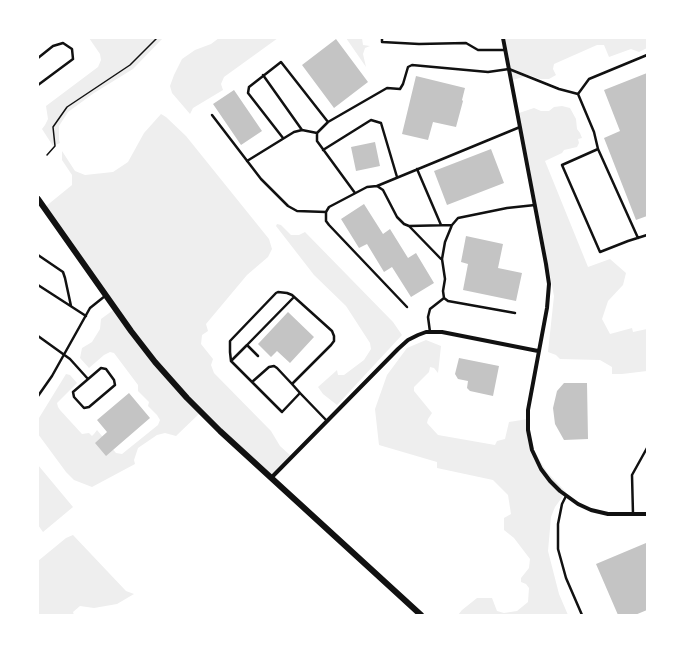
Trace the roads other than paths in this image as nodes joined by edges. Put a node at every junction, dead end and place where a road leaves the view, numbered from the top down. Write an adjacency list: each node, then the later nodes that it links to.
1 (382, 38): 3 (lane)
2 (503, 38): 3 (street)
3 (505, 50): 6 (street)
4 (647, 55): 9 (lane)
5 (38, 58): 8 (lane)
6 (509, 69): 9 (lane); 11 (lane); 12 (street)
7 (264, 75): 11 (lane); 13 (lane); 15 (lane)
8 (38, 85)
9 (578, 94): 16 (lane)
10 (212, 115): 18 (lane)
11 (328, 122): 14 (lane)
12 (520, 126): 19 (lane); 24 (street)
13 (302, 130): 14 (lane); 15 (lane)
14 (316, 133): 17 (lane)
15 (283, 138): 18 (lane)
16 (598, 149): 30 (lane); 30 (lane)
17 (323, 150): 20 (lane); 22 (lane)
18 (247, 161): 25 (lane)
19 (417, 169): 20 (lane); 26 (lane)
20 (397, 177): 21 (lane)
21 (377, 186): 22 (lane); 28 (lane)
22 (355, 193): 25 (lane)
23 (38, 199): 34 (main road)
24 (535, 205): 27 (lane); 44 (street)
25 (326, 212): 38 (lane)
26 (441, 225): 27 (lane); 28 (lane)
27 (452, 225): 32 (lane)
28 (409, 226): 32 (lane)
29 (647, 235): 30 (lane)
30 (638, 238)
31 (38, 255): 37 (lane)
32 (442, 259): 36 (lane)
33 (38, 285): 37 (lane)
34 (105, 296): 40 (lane); 55 (main road)
35 (294, 297): 43 (lane); 47 (lane); 50 (lane)
36 (444, 298): 39 (lane); 41 (lane)
37 (71, 306): 40 (lane)
38 (407, 307)
39 (515, 313)
40 (86, 316): 45 (lane)
41 (430, 332): 44 (street); 53 (street)
42 (38, 336): 45 (lane)
43 (247, 345): 46 (lane); 47 (lane)
44 (538, 351): 56 (street)
45 (64, 354): 48 (lane); 52 (lane)
46 (258, 356)
47 (231, 361): 49 (lane)
48 (88, 379): 48 (lane)
49 (252, 382): 50 (lane); 51 (lane)
50 (292, 384): 51 (lane)
51 (300, 393): 53 (lane)
52 (38, 396)
53 (327, 421): 55 (street)
54 (647, 448): 57 (lane)
55 (271, 478): 59 (main road)
56 (566, 496): 57 (street); 60 (lane)
57 (633, 514): 58 (street)
58 (647, 514)
59 (421, 615)
60 (582, 615)

